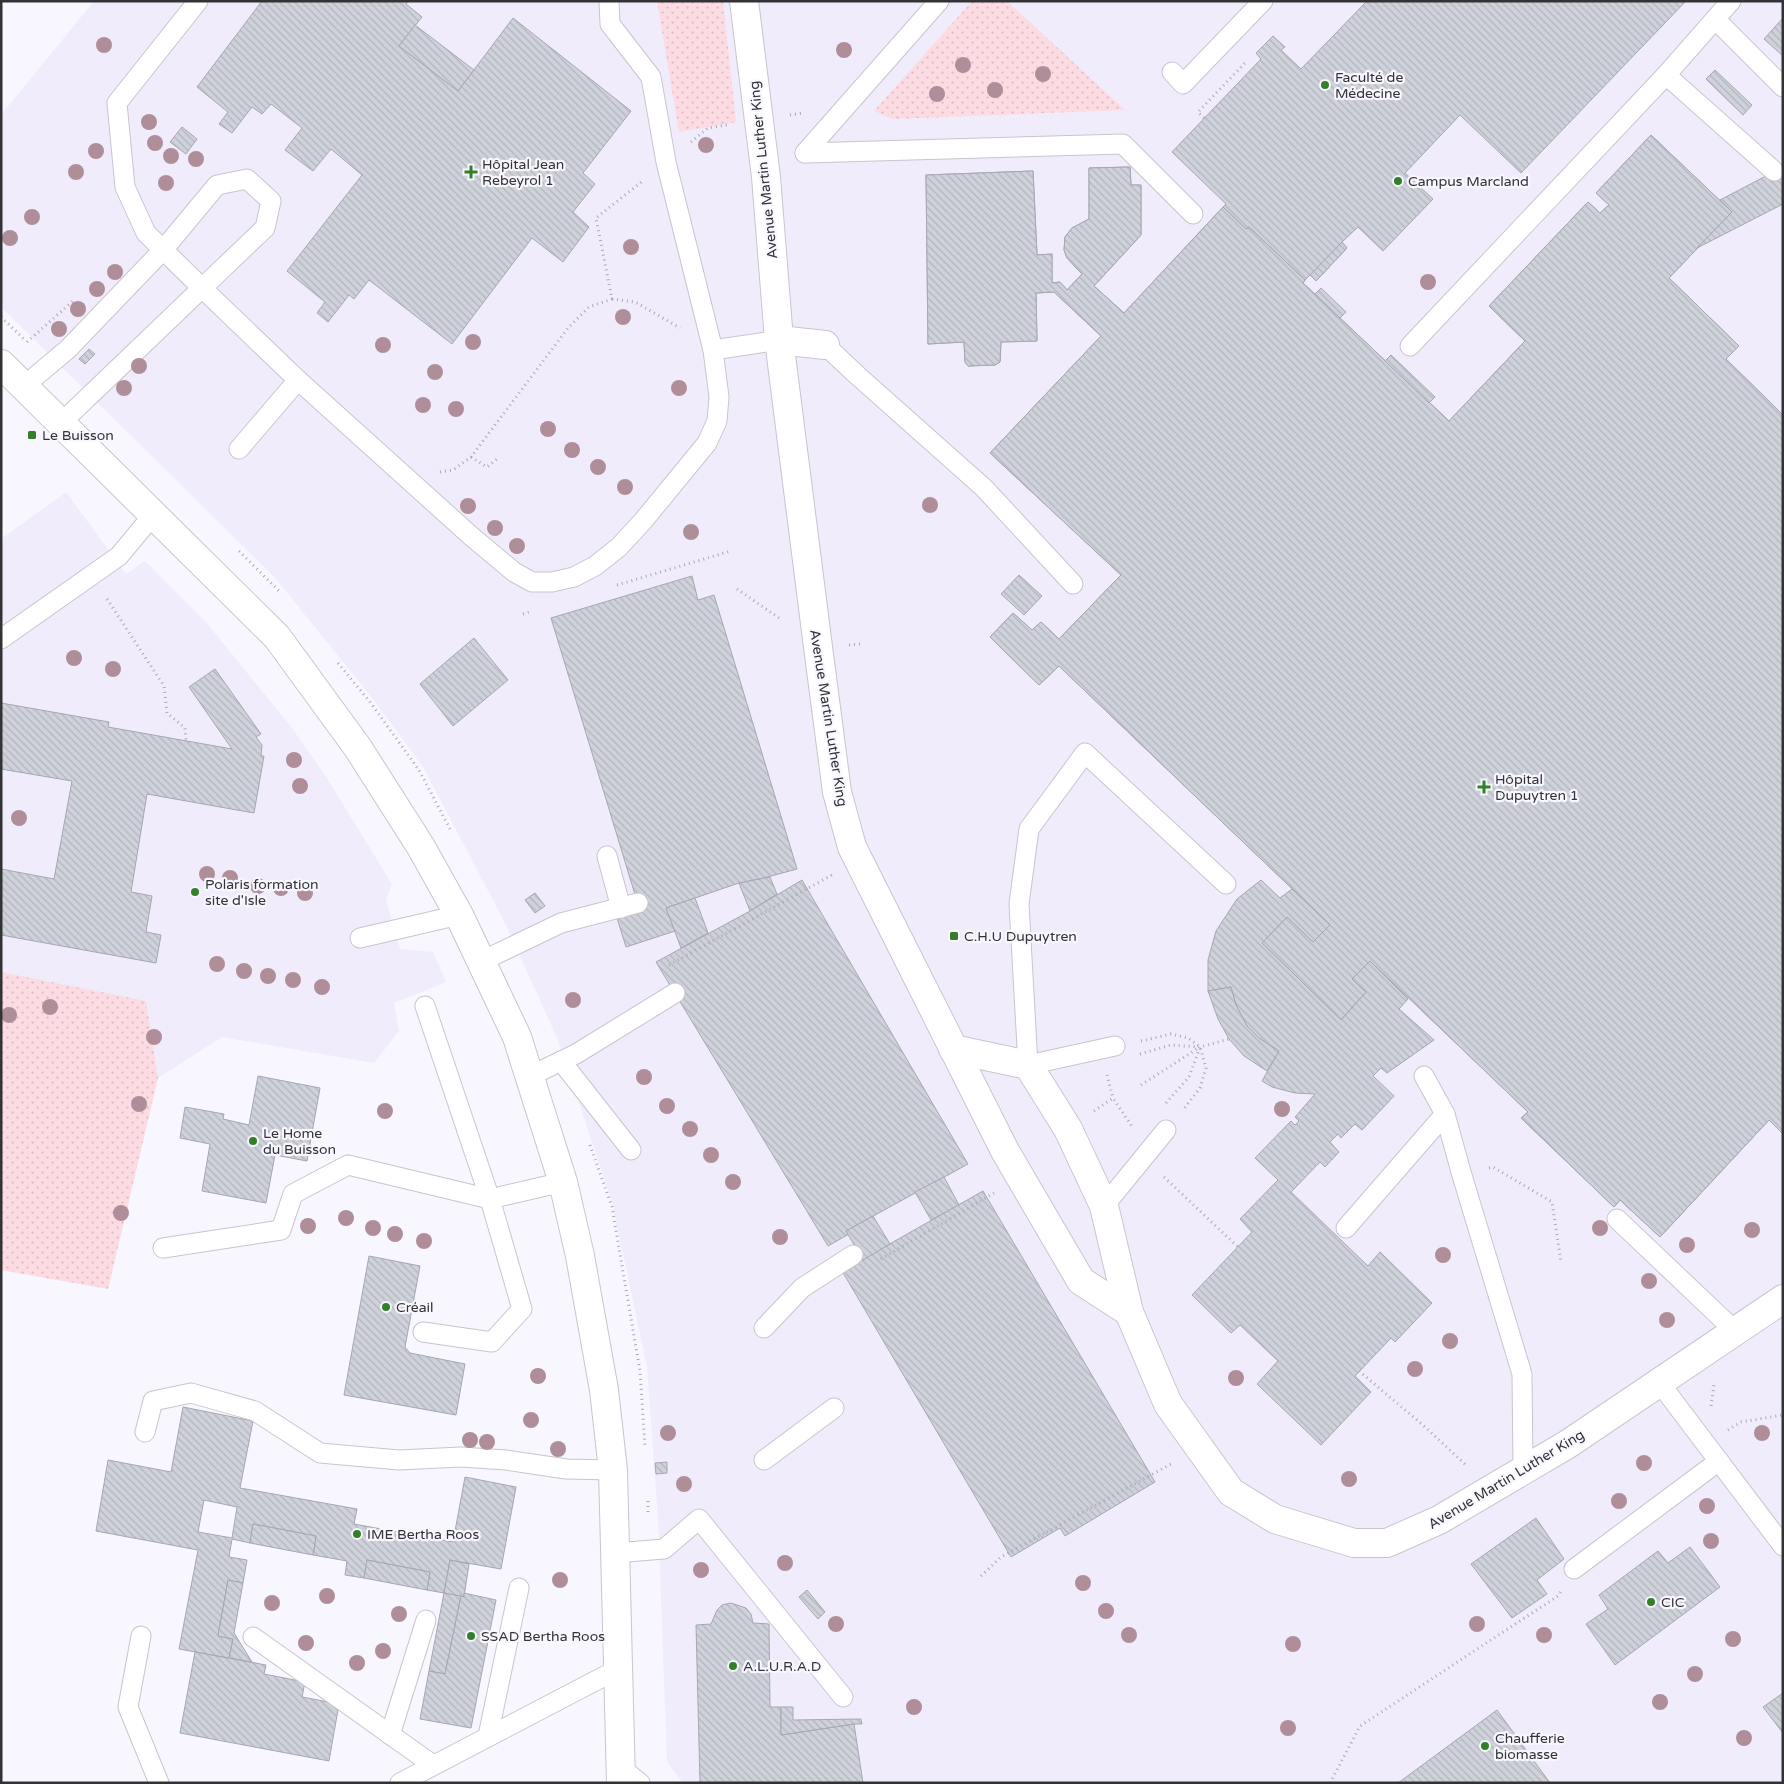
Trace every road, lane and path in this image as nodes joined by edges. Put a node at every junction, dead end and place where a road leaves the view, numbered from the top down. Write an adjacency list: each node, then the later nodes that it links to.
1 (198, 1): 16 (lane)
2 (609, 1): 13 (lane)
3 (744, 1): 12 (street, Avenue Martin Luther King)
4 (940, 1): 15 (lane)
5 (1731, 1): 7 (lane)
6 (1258, 3): 8 (lane)
7 (1715, 19): 9 (lane); 10 (lane)
8 (1172, 72)
9 (1666, 74): 14 (lane); 21 (lane)
10 (1783, 87)
11 (802, 112): 12 (path)
12 (759, 120): 13 (path); 19 (street, Avenue Martin Luther King)
13 (666, 162): 18 (path); 22 (lane)
14 (1774, 171)
15 (1193, 214)
16 (163, 250): 17 (lane); 17 (lane); 25 (lane)
17 (202, 288): 24 (lane); 26 (lane)
18 (612, 299): 22 (path); 28 (path)
19 (779, 340): 20 (street); 22 (lane); 54 (street, Avenue Martin Luther King)
20 (825, 345): 34 (lane)
21 (1410, 346)
22 (713, 350): 24 (lane)
23 (1, 364): 25 (street)
24 (298, 380): 27 (lane)
25 (24, 386): 26 (street)
26 (61, 424): 31 (street)
27 (239, 449)
28 (471, 457): 29 (path); 30 (path)
29 (496, 459)
30 (434, 474)
31 (153, 515): 33 (lane); 45 (street)
32 (731, 551): 35 (path)
33 (89, 577): 40 (lane); 41 (path)
34 (1073, 584)
35 (611, 587)
36 (737, 589): 39 (path)
37 (540, 608): 38 (path)
38 (523, 614)
39 (788, 625)
40 (1, 639)
41 (186, 741)
42 (607, 856): 48 (lane)
43 (828, 877): 47 (path)
44 (1226, 884): 56 (lane)
45 (459, 915): 46 (lane); 48 (street)
46 (360, 938)
47 (683, 958)
48 (482, 961): 57 (street)
49 (675, 993): 55 (lane)
50 (425, 1006): 70 (lane)
51 (1229, 1039): 53 (path)
52 (1115, 1046): 53 (path); 56 (lane)
53 (1200, 1047): 59 (path); 60 (path); 63 (path)
54 (954, 1049): 56 (street); 80 (street, Avenue Martin Luther King)
55 (561, 1061): 57 (lane); 65 (lane)
56 (1028, 1065): 62 (street, Avenue Martin Luther King)
57 (530, 1076): 68 (street)
58 (1424, 1076): 61 (lane)
59 (1141, 1085)
60 (1163, 1105)
61 (1445, 1114): 67 (lane); 73 (lane)
62 (1068, 1129): 64 (path); 71 (street, Avenue Martin Luther King)
63 (1166, 1130): 66 (lane)
64 (1137, 1133)
65 (631, 1150)
66 (1144, 1157): 71 (lane); 74 (path)
67 (1461, 1172): 77 (path); 98 (lane)
68 (563, 1182): 70 (lane); 97 (street)
69 (995, 1193): 78 (path)
70 (490, 1199): 75 (lane); 83 (lane)
71 (1104, 1206): 80 (street, Avenue Martin Luther King)
72 (1617, 1219): 82 (lane)
73 (1346, 1228)
74 (1238, 1247)
75 (163, 1248)
76 (853, 1255): 81 (lane)
77 (1562, 1262)
78 (874, 1263)
79 (1783, 1299): 82 (street, Avenue Martin Luther King)
80 (1129, 1312): 99 (street, Avenue Martin Luther King)
81 (764, 1328)
82 (1734, 1331): 84 (street, Avenue Martin Luther King)
83 (423, 1332)
84 (1696, 1356): 86 (street, Avenue Martin Luther King); 88 (path)
85 (1359, 1371): 99 (path)
86 (1659, 1382): 96 (lane); 98 (street, Avenue Martin Luther King)
87 (834, 1408): 94 (lane)
88 (1710, 1410)
89 (1783, 1415): 91 (path)
90 (1721, 1424): 91 (path)
91 (1727, 1431): 93 (path)
92 (145, 1432): 97 (lane)
93 (1732, 1438)
94 (764, 1460)
95 (1177, 1461): 103 (path)
96 (1719, 1462): 100 (lane); 102 (lane)
97 (613, 1470): 101 (street)
98 (1523, 1470): 99 (street, Avenue Martin Luther King)
99 (1492, 1488)
100 (1783, 1546)
101 (615, 1553): 108 (street); 109 (lane)
102 (1574, 1569): 116 (path)
103 (981, 1576)
104 (519, 1588): 111 (lane)
105 (426, 1620): 110 (lane)
106 (141, 1636): 114 (lane)
107 (253, 1637): 110 (lane)
108 (618, 1669): 111 (lane); 113 (street)
109 (843, 1697)
110 (390, 1735): 112 (lane)
111 (488, 1736): 112 (lane)
112 (433, 1765): 115 (lane)
113 (627, 1778)
114 (158, 1783)
115 (400, 1783)
116 (1330, 1783)

